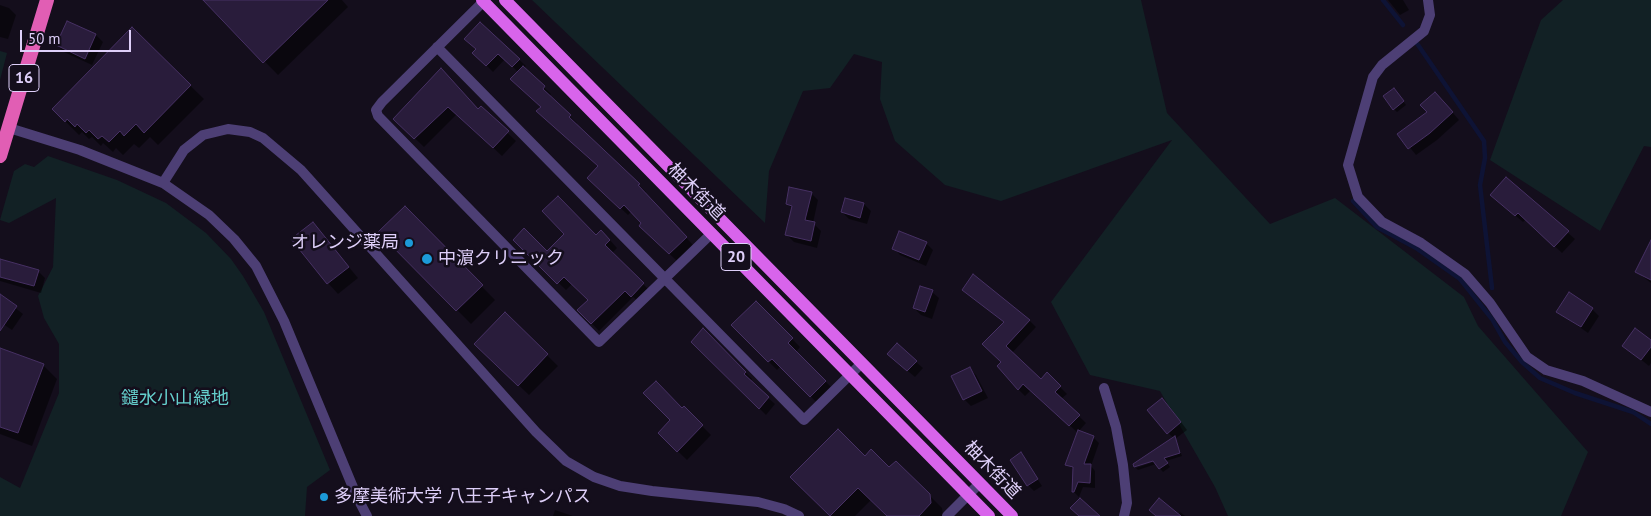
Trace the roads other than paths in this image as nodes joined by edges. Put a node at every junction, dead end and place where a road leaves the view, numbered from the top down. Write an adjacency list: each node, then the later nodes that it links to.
1 (48, 0): 6 (highway, 16)
2 (505, 0): 11 (main road, 柚木街道 / 20)
3 (1428, 0): 14 (street)
4 (483, 1): 5 (street); 9 (main road, 柚木街道 / 20)
5 (437, 47): 10 (street); 10 (street)
6 (9, 128): 7 (highway, 16); 8 (street)
7 (0, 156)
8 (163, 183): 17 (street); 18 (street)
9 (712, 233): 10 (street); 12 (main road, 柚木街道 / 20)
10 (666, 278): 12 (street)
11 (862, 363): 12 (street); 15 (main road, 柚木街道 / 20)
12 (851, 375): 16 (main road, 柚木街道 / 20)
13 (1104, 388): 22 (street)
14 (1651, 412)
15 (980, 483): 16 (street); 21 (main road, 柚木街道 / 20)
16 (968, 495): 19 (street); 20 (main road, 柚木街道 / 20)
17 (367, 516)
18 (799, 516)
19 (947, 516)
20 (989, 516)
21 (1012, 516)
22 (1124, 516)

